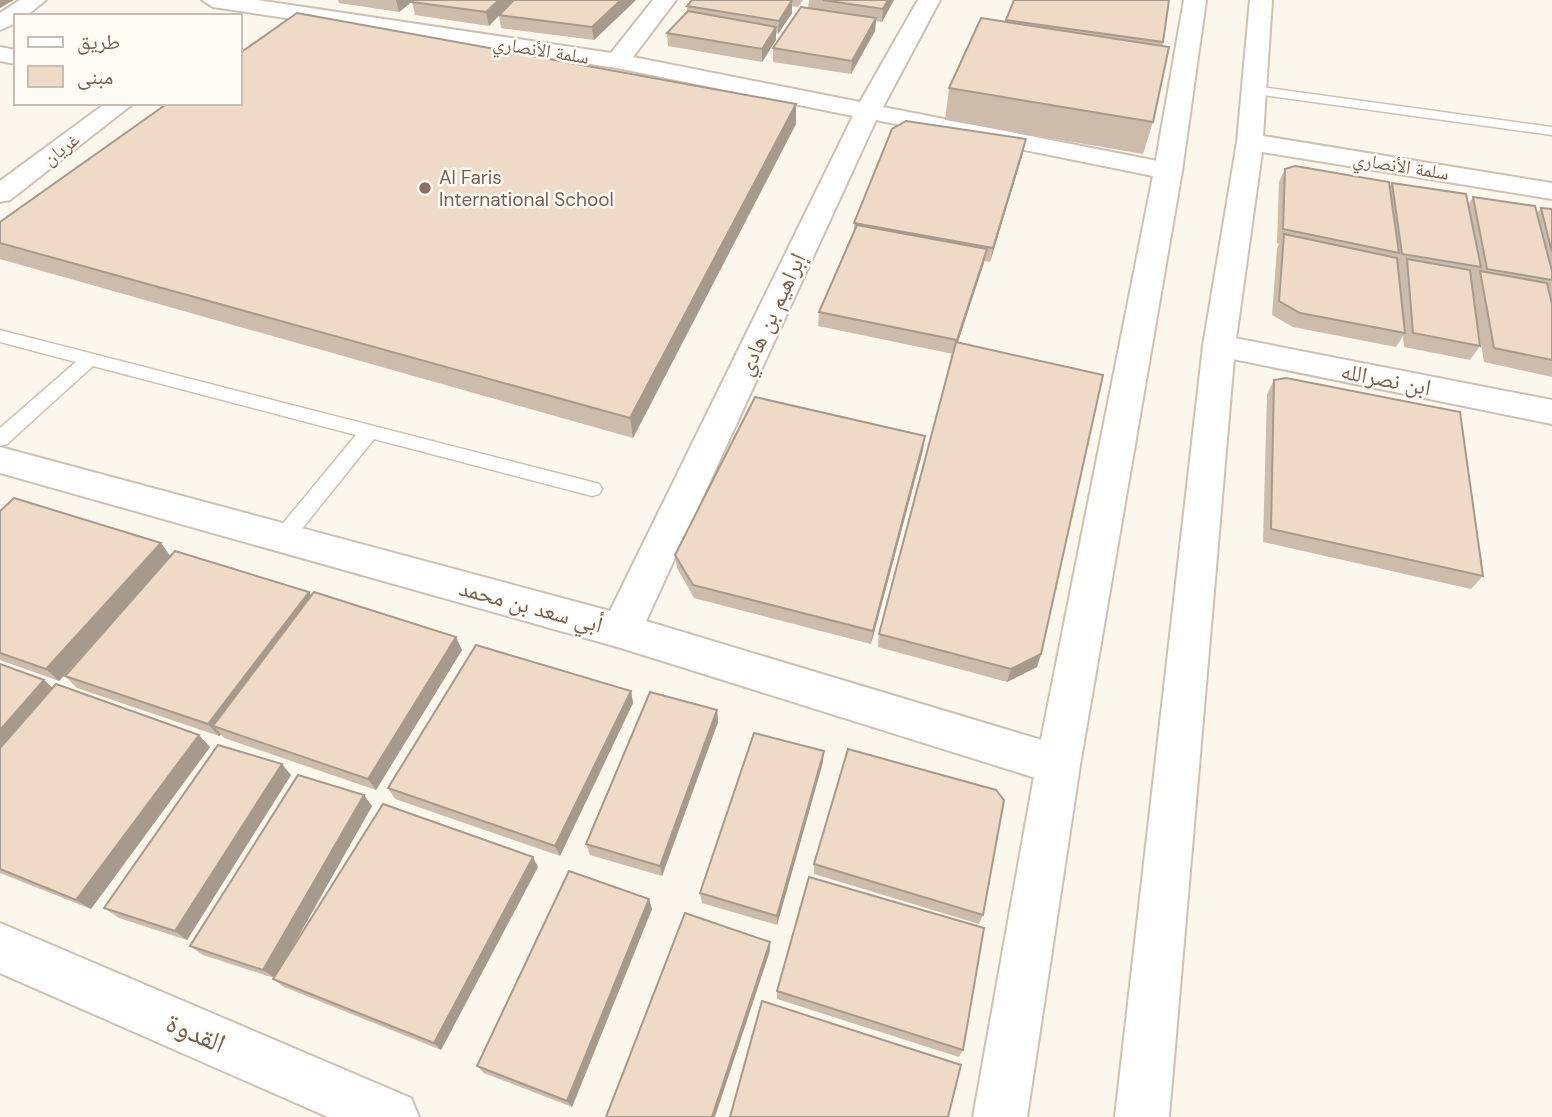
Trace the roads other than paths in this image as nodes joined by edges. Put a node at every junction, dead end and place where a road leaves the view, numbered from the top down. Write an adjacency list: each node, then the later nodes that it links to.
1 (35, 0): 8 (street)
2 (213, 0): 7 (street, سلمة الأنصاري)
3 (665, 0): 9 (street)
4 (929, 0): 12 (street, إبراهيم بن هادي)
5 (1195, 0): 15 (street)
6 (1261, 0): 10 (street)
7 (242, 11): 9 (street, سلمة الأنصاري)
8 (0, 23)
9 (617, 61): 12 (street, سلمة الأنصاري)
10 (1254, 90): 13 (lane); 14 (street)
11 (119, 105): 17 (street, غريان)
12 (867, 113): 15 (street, سلمة الأنصاري); 26 (street, إبراهيم بن هادي)
13 (1552, 131)
14 (1250, 142): 16 (street, سلمة الأنصاري); 19 (street)
15 (1168, 171): 27 (street)
16 (1552, 191)
17 (0, 194)
18 (0, 335): 20 (lane)
19 (1219, 346): 21 (street, ابن نصرالله); 31 (street)
20 (90, 359): 22 (lane); 23 (lane)
21 (1552, 412)
22 (370, 431): 24 (lane); 25 (lane)
23 (6, 464): 25 (street, أبي سعد بن محمد)
24 (592, 489)
25 (282, 539): 26 (street, أبي سعد بن محمد)
26 (621, 631): 27 (street, أبي سعد بن محمد)
27 (1058, 765): 30 (street)
28 (0, 948): 29 (street, القدوة)
29 (383, 1115)
30 (1000, 1117)
31 (1142, 1117)

